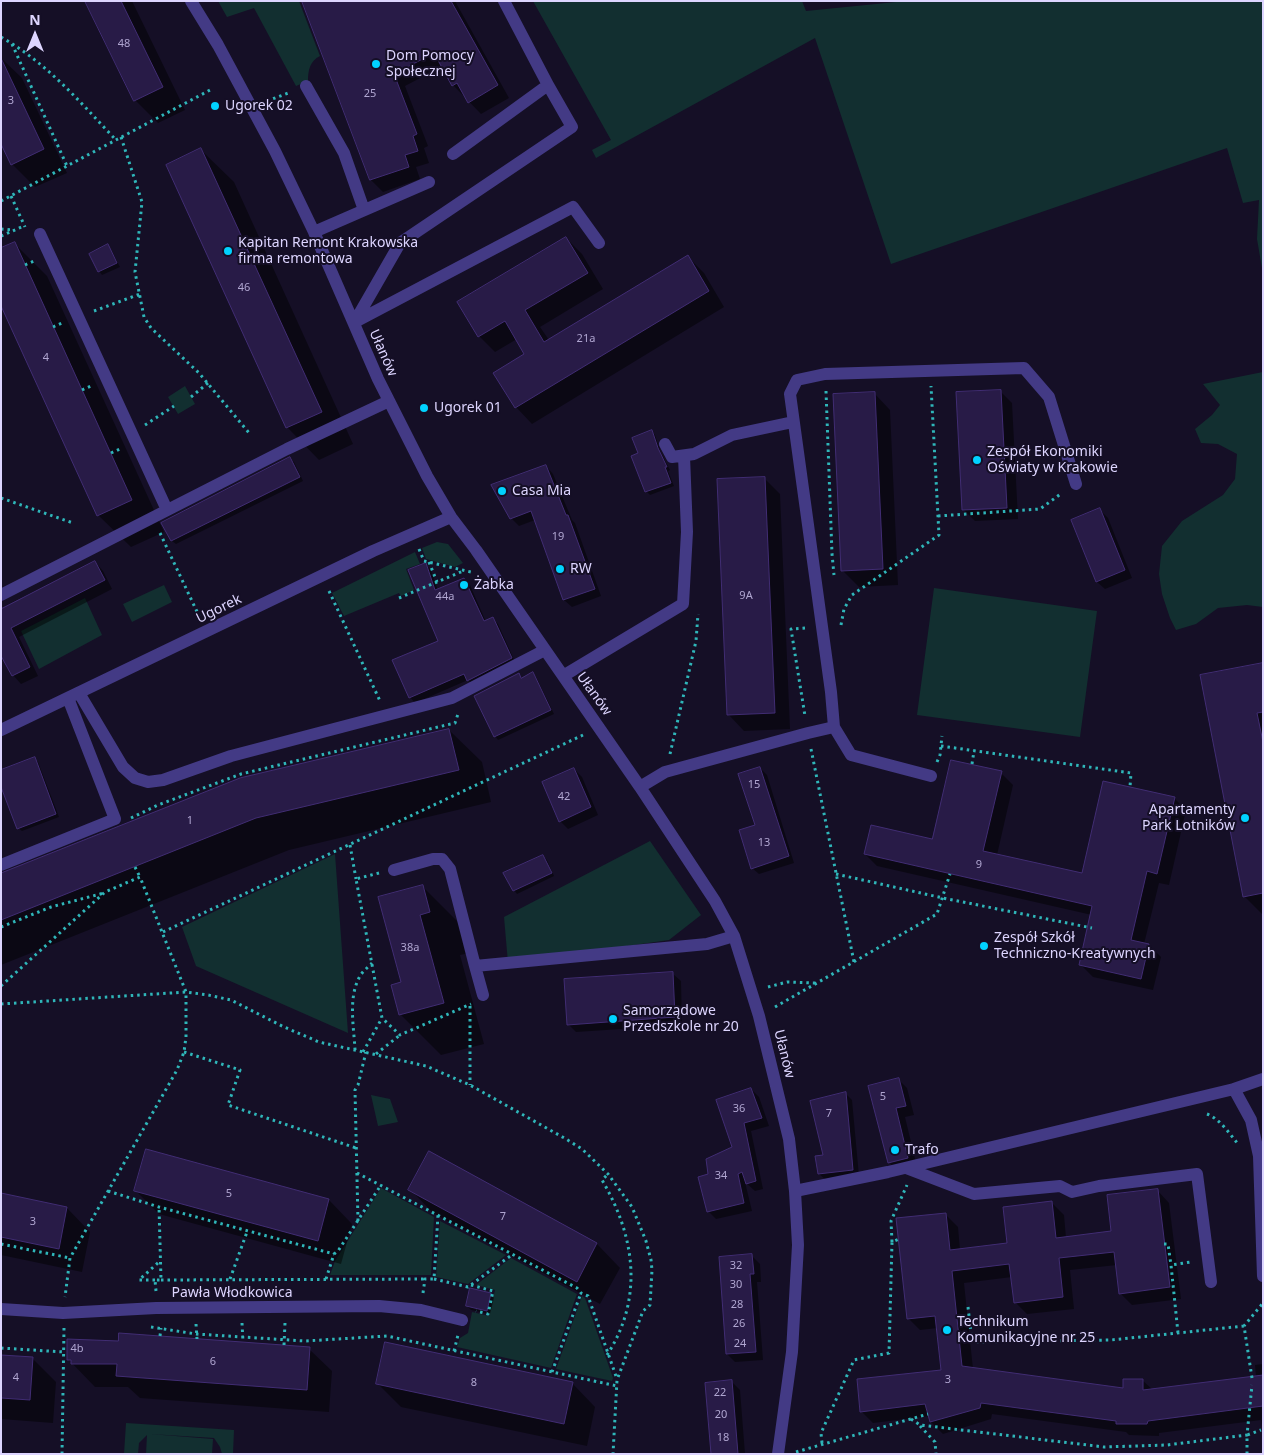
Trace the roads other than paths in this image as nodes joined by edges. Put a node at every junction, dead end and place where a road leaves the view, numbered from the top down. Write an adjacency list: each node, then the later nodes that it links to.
1 (191, 1): 8 (street, Ułanów)
2 (504, 1): 3 (street)
3 (548, 85): 5 (street); 11 (street)
4 (306, 86): 7 (street)
5 (453, 154)
6 (429, 182): 7 (street)
7 (364, 210): 8 (street)
8 (314, 232): 11 (street, Ułanów)
9 (40, 234): 17 (street)
10 (599, 243): 11 (street)
11 (354, 323): 12 (street, Ułanów)
12 (389, 400): 17 (street); 18 (street, Ułanów)
13 (793, 422): 15 (street); 16 (street); 23 (street)
14 (665, 444): 15 (street)
15 (684, 456): 21 (street)
16 (1076, 484)
17 (167, 510): 19 (street)
18 (451, 517): 20 (street, Ułanów); 22 (street, Ugorek)
19 (1, 595)
20 (545, 650): 21 (street, Ułanów); 22 (street)
21 (563, 676): 26 (street, Ułanów)
22 (74, 695): 24 (street, Ugorek); 27 (street)
23 (834, 727): 25 (street); 26 (street)
24 (1, 730)
25 (931, 776)
26 (640, 787): 29 (street, Ułanów)
27 (1, 865)
28 (394, 870): 30 (street)
29 (734, 936): 30 (street); 35 (street, Ułanów)
30 (475, 966): 31 (street)
31 (483, 995)
32 (1263, 1079): 33 (street)
33 (1234, 1089): 34 (street); 36 (street)
34 (910, 1169): 35 (street); 37 (street)
35 (795, 1191): 40 (street, Ułanów)
36 (1263, 1276)
37 (1211, 1282)
38 (1, 1309): 39 (street, Pawła Włodkowica)
39 (465, 1315)
40 (778, 1454)

